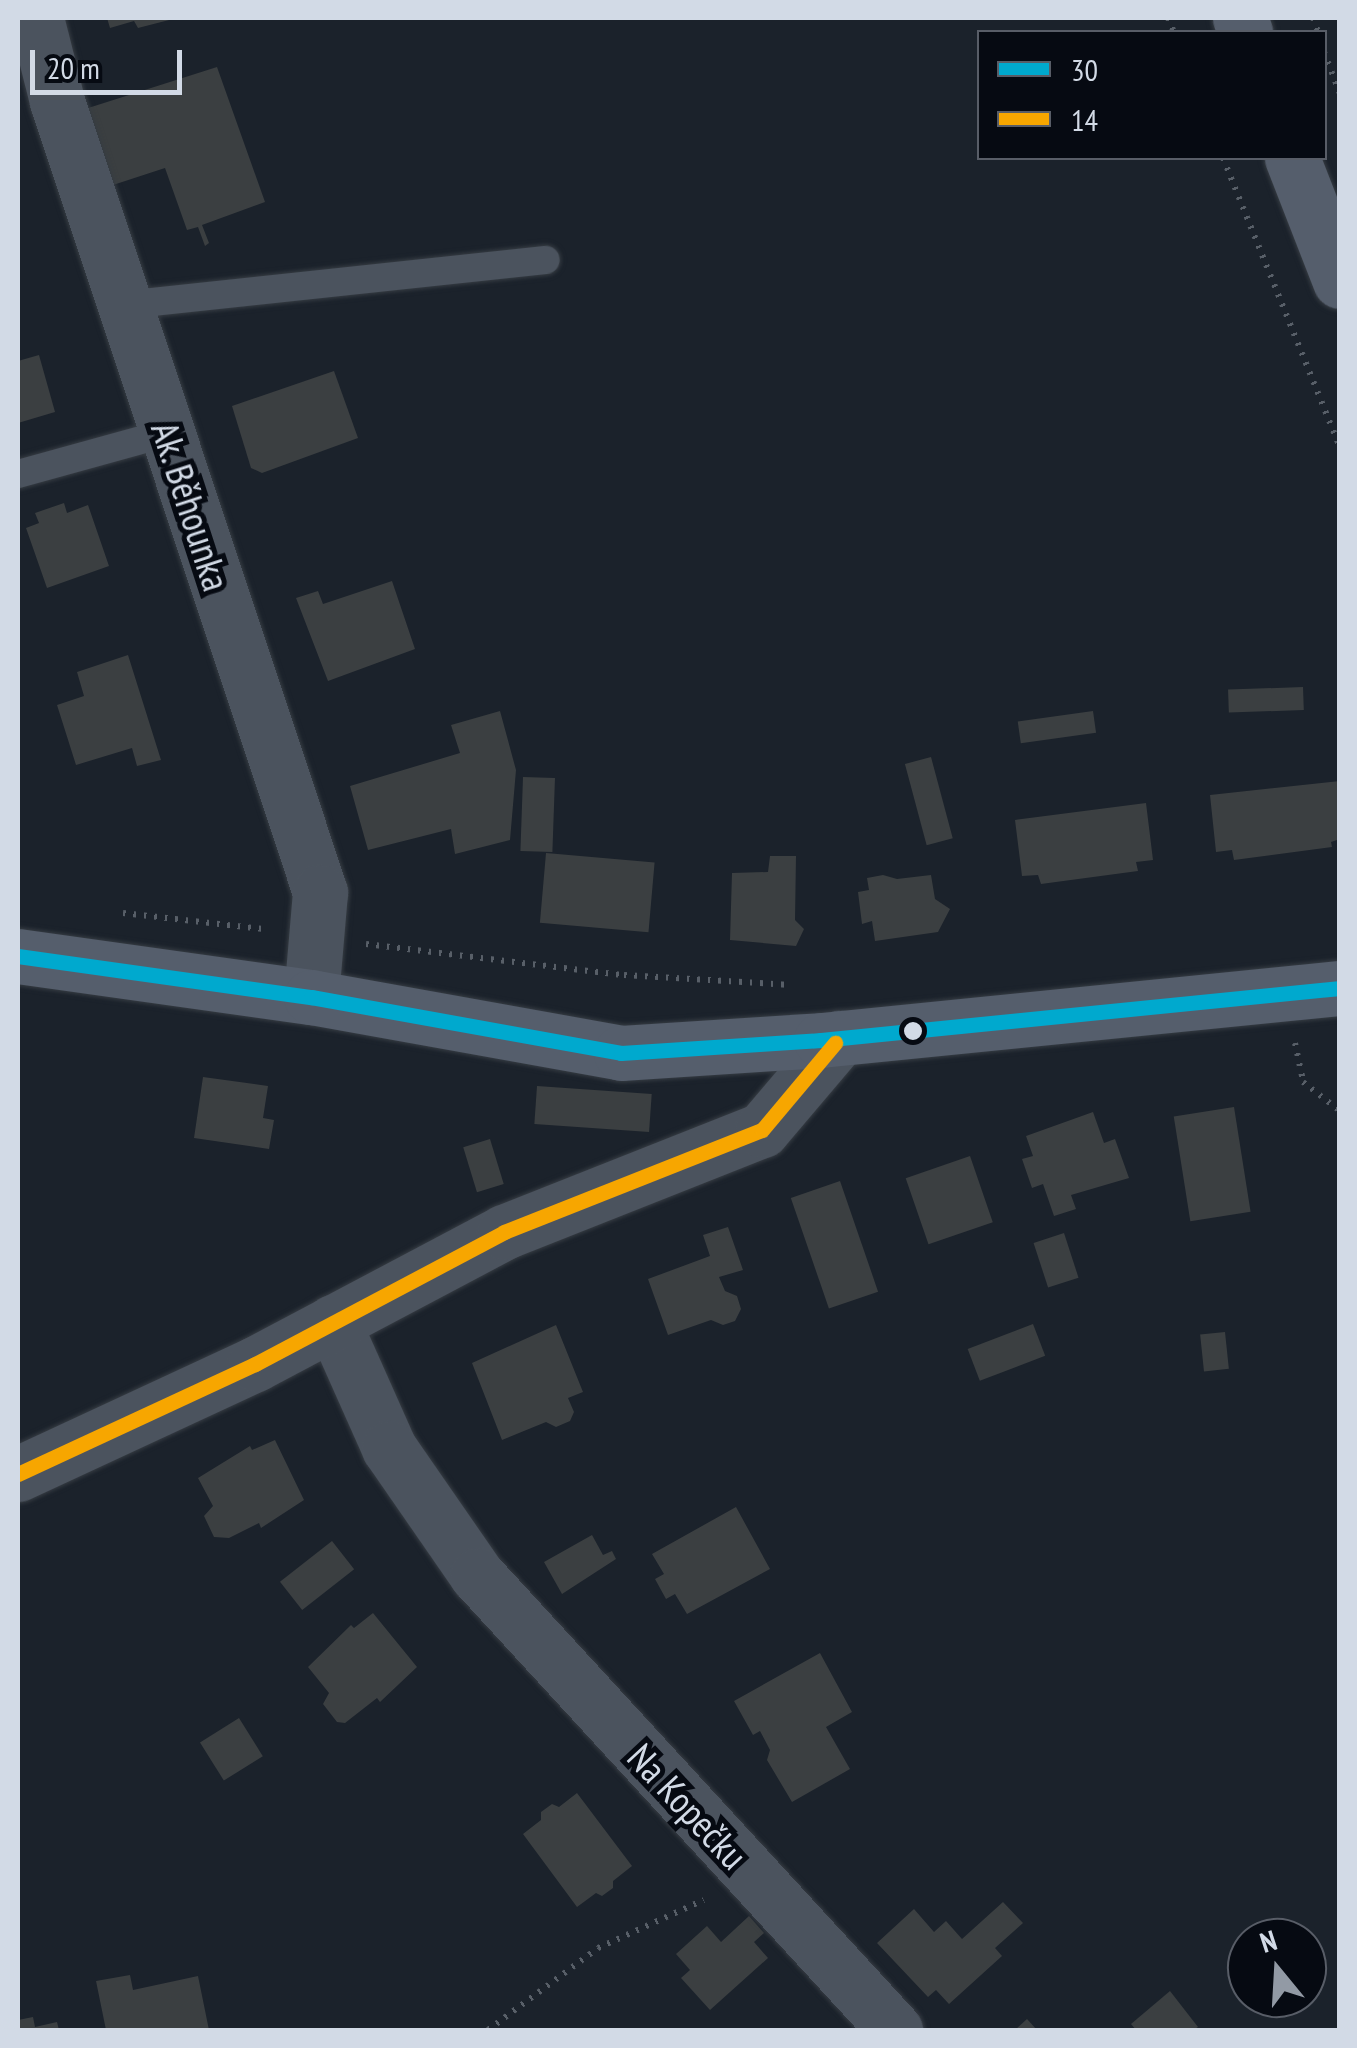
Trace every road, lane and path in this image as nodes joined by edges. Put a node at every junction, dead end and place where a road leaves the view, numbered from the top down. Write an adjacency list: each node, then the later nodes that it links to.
1 (36, 18): 8 (street, Ak. Běhounka)
2 (1327, 60): 3 (path)
3 (1340, 94)
4 (1224, 160): 10 (path)
5 (1293, 160): 7 (street)
6 (546, 260): 8 (lane)
7 (1340, 280)
8 (124, 305): 9 (street, Ak. Běhounka)
9 (167, 433): 11 (lane); 13 (street, Ak. Běhounka)
10 (1340, 448)
11 (18, 474)
12 (112, 911): 13 (path)
13 (319, 936): 15 (path); 17 (street, Ak. Běhounka)
14 (18, 956): 17 (street)
15 (796, 985)
16 (1320, 988): 18 (street); 19 (path)
17 (311, 997): 18 (street)
18 (840, 1038): 20 (street)
19 (1340, 1111)
20 (332, 1322): 21 (street); 22 (street, Na Kopečku)
21 (18, 1474)
22 (755, 1878): 23 (path); 24 (street, Na Kopečku)
23 (488, 2030)
24 (894, 2030)

